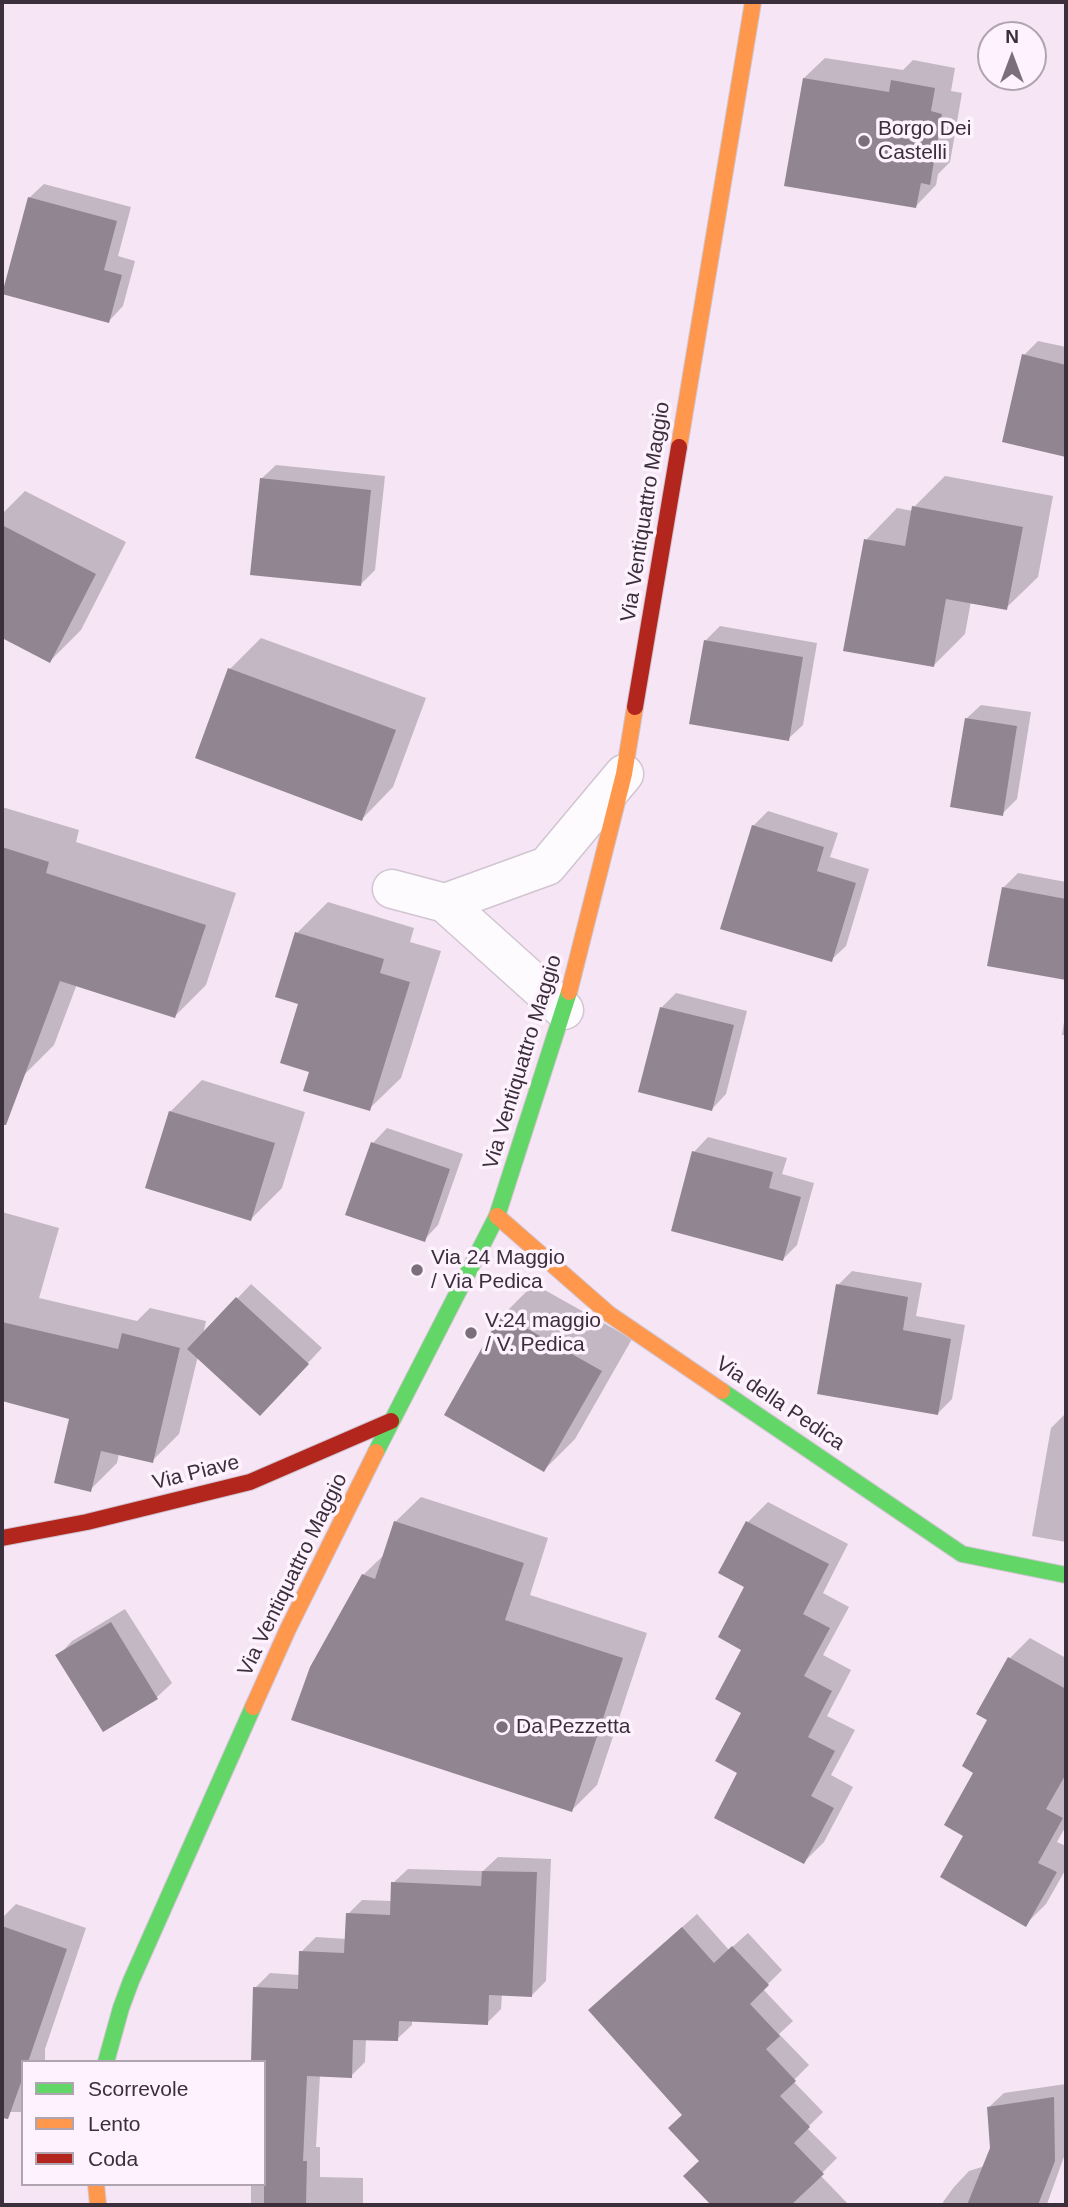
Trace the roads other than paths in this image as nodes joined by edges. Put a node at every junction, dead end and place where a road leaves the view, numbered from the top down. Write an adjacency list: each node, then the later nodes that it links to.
1 (753, 2): 2 (main road, Via Ventiquattro Maggio)
2 (624, 774): 4 (street); 5 (main road, Via Ventiquattro Maggio)
3 (392, 889): 4 (street)
4 (445, 902): 5 (street)
5 (564, 1010): 6 (main road, Via Ventiquattro Maggio)
6 (497, 1216): 7 (main road, Via Ventiquattro Maggio); 9 (main road, Via della Pedica)
7 (391, 1421): 8 (main road, Via Piave); 10 (main road, Via Ventiquattro Maggio)
8 (2, 1538)
9 (1066, 1575)
10 (107, 2060)
11 (96, 2186): 12 (main road)
12 (98, 2205)

